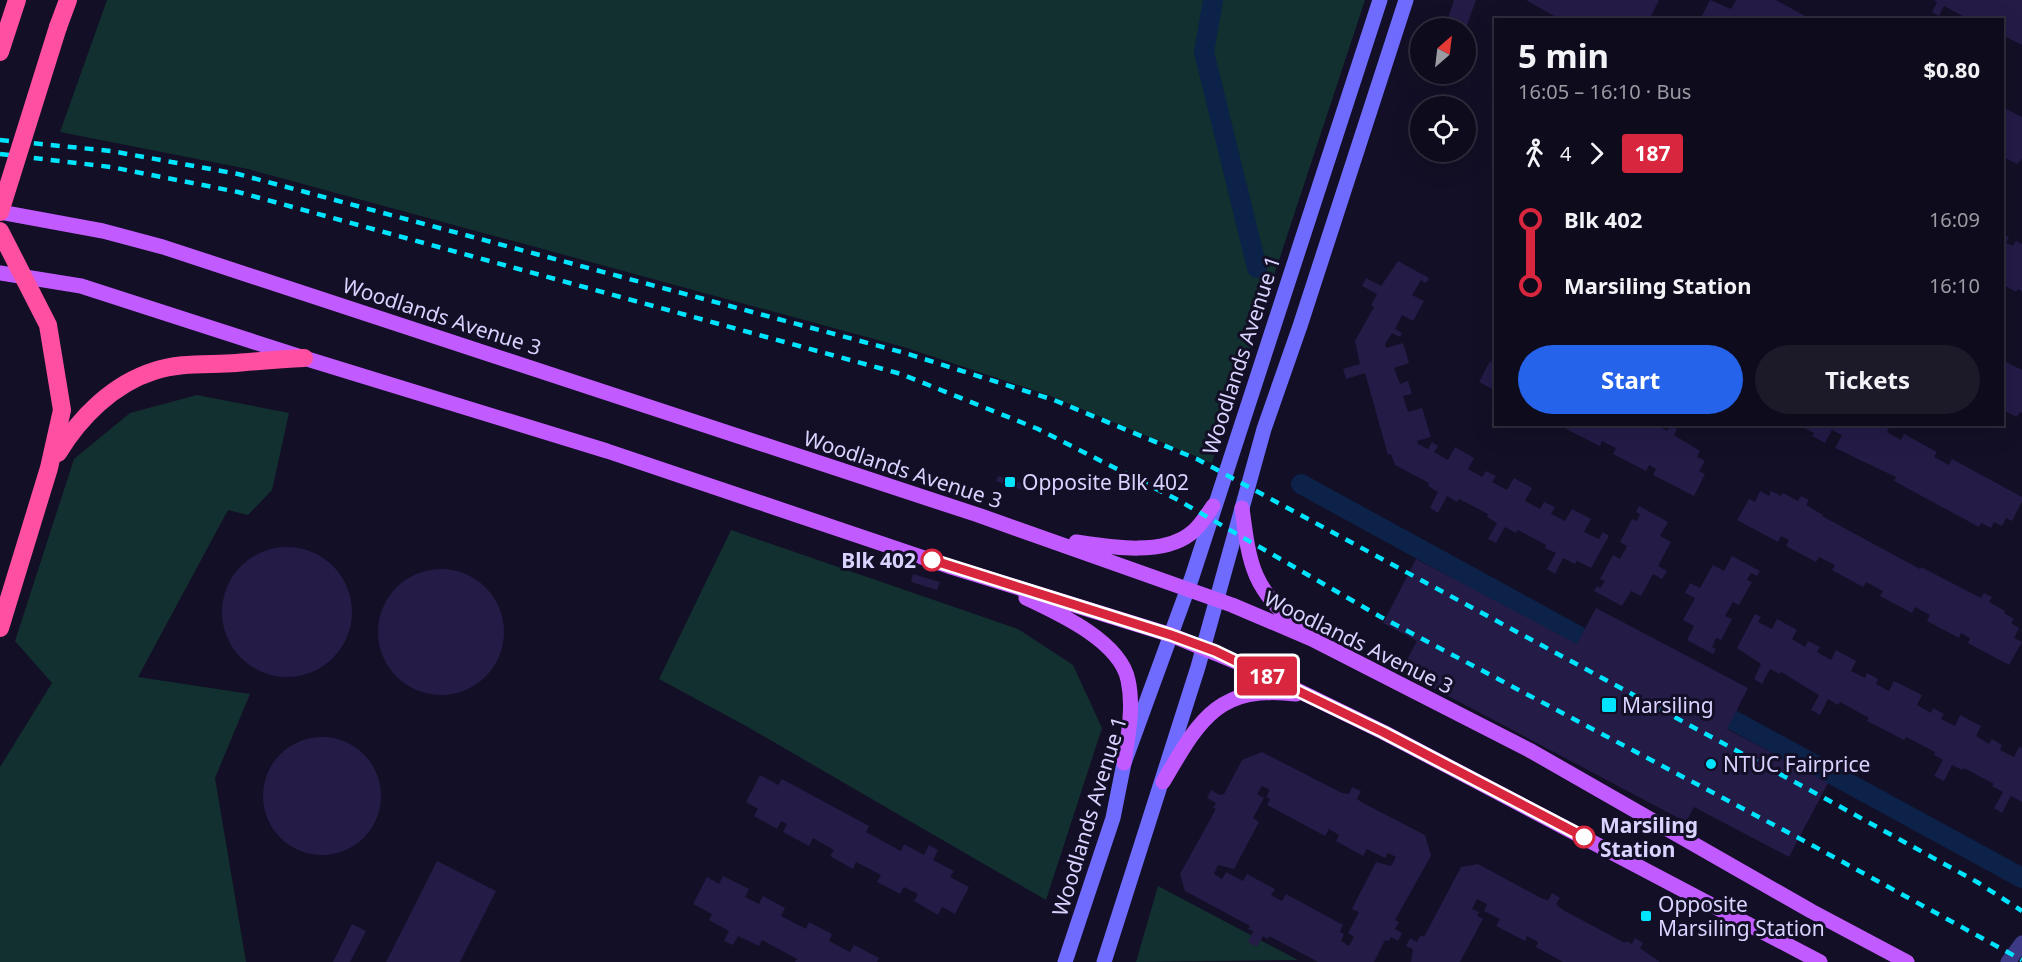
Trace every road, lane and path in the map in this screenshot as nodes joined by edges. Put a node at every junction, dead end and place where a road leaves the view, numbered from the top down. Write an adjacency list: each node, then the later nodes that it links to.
1 (17, 0): 5 (highway)
2 (68, 0): 6 (highway, bridge)
3 (1380, 0): 12 (main road, Woodlands Avenue 1)
4 (1406, 0): 13 (main road)
5 (0, 52)
6 (0, 212): 14 (main road, Woodlands Avenue 3)
7 (0, 231): 9 (highway)
8 (0, 273): 9 (main road)
9 (22, 276): 10 (main road); 11 (highway)
10 (304, 358): 11 (highway); 15 (main road)
11 (49, 468): 18 (highway)
12 (1213, 506): 14 (main road); 16 (main road, Woodlands Avenue 1)
13 (1242, 508): 17 (main road); 20 (main road)
14 (1024, 531): 16 (main road, Woodlands Avenue 3)
15 (980, 576): 19 (main road); 23 (main road)
16 (1188, 588): 17 (main road, Woodlands Avenue 3); 19 (main road, Woodlands Avenue 1)
17 (1217, 599): 20 (main road, Woodlands Avenue 3); 21 (main road)
18 (0, 628)
19 (1171, 635): 21 (main road); 23 (main road, Woodlands Avenue 1)
20 (1311, 639): 29 (main road, Woodlands Avenue 3)
21 (1204, 647): 22 (main road); 24 (main road)
22 (1308, 696): 24 (main road); 28 (main road)
23 (1124, 763): 26 (main road, Woodlands Avenue 1)
24 (1163, 782): 27 (main road)
25 (2022, 943): 30 (street)
26 (1065, 962)
27 (1104, 962)
28 (1820, 962)
29 (1907, 962)
30 (2008, 962)

